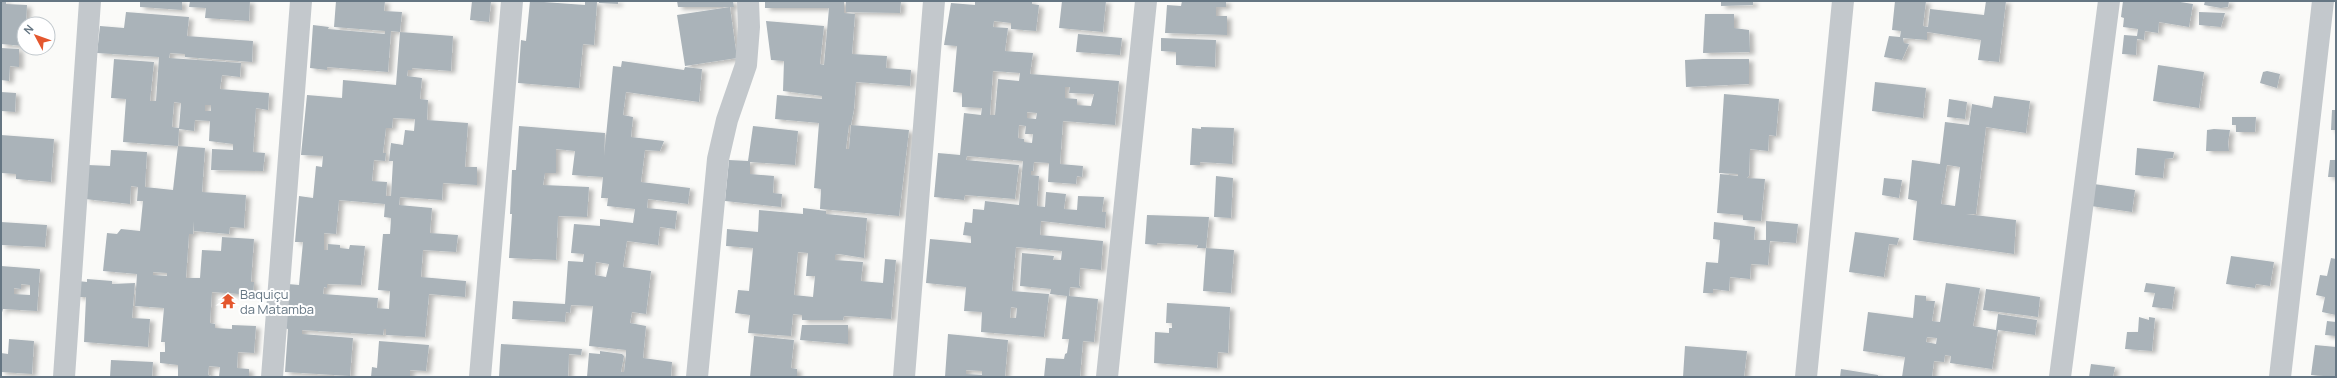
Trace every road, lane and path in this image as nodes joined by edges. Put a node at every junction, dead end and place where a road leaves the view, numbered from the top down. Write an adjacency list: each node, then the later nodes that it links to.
1 (90, 1): 10 (street)
2 (301, 1): 11 (street)
3 (512, 1): 12 (street)
4 (748, 1): 13 (street)
5 (934, 1): 14 (street)
6 (1146, 1): 15 (street)
7 (1843, 1): 16 (street)
8 (2109, 1): 17 (street)
9 (2323, 1): 18 (street)
10 (64, 377)
11 (272, 377)
12 (480, 377)
13 (697, 377)
14 (904, 377)
15 (1108, 377)
16 (1806, 377)
17 (2060, 377)
18 (2280, 377)

